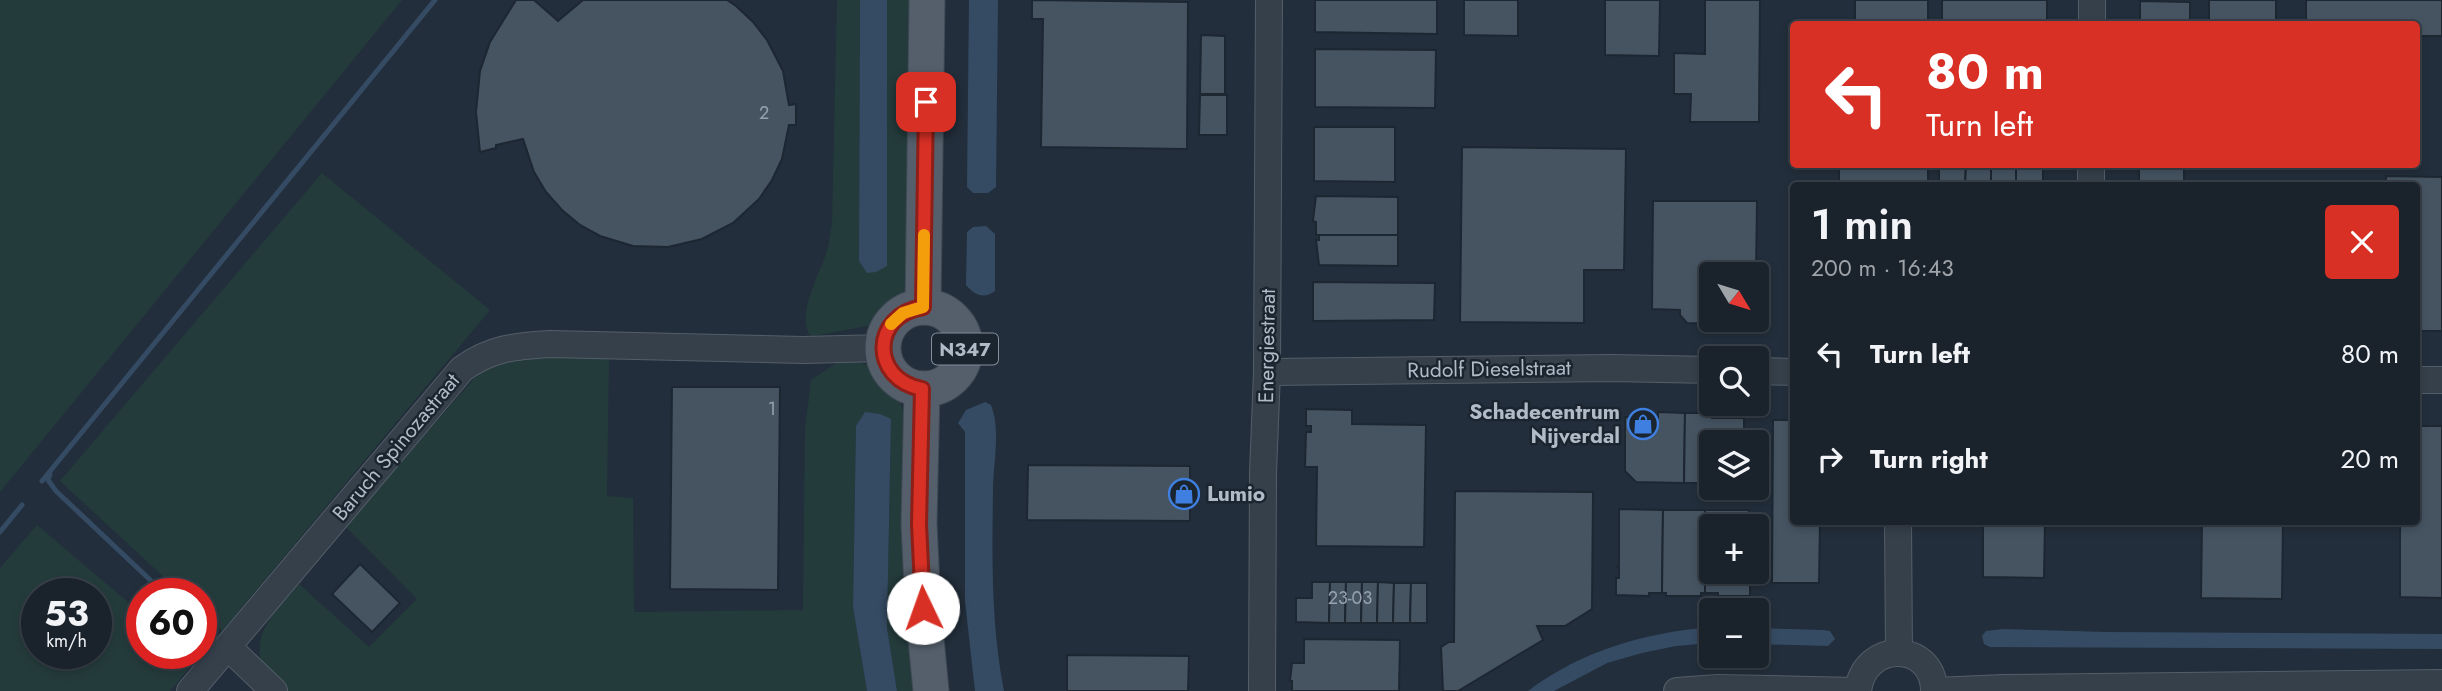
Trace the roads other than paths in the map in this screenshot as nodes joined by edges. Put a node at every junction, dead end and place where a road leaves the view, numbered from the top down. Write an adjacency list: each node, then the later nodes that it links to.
1 (927, 0): 5 (main road, N347)
2 (1269, 0): 9 (street, Energiestraat)
3 (2092, 0): 4 (street)
4 (2092, 21)
5 (923, 307): 6 (main road, N347); 13 (main road, N347)
6 (883, 348): 13 (main road, N347); 15 (street, Baruch Spinozastraat)
7 (1699, 370): 9 (street, Rudolf Dieselstraat)
8 (1769, 371): 10 (street)
9 (1267, 372): 21 (street, Energiestraat)
10 (1790, 372)
11 (2420, 380): 12 (street)
12 (2442, 380)
13 (922, 389): 20 (main road, N347)
14 (1898, 525): 16 (street)
15 (228, 647): 18 (street, Baruch Spinozastraat); 19 (street)
16 (1899, 653): 23 (street); 24 (street)
17 (2442, 683): 24 (street)
18 (190, 691)
19 (274, 691)
20 (931, 691)
21 (1262, 691)
22 (1677, 691): 23 (street)
23 (1856, 691)
24 (1935, 691)

